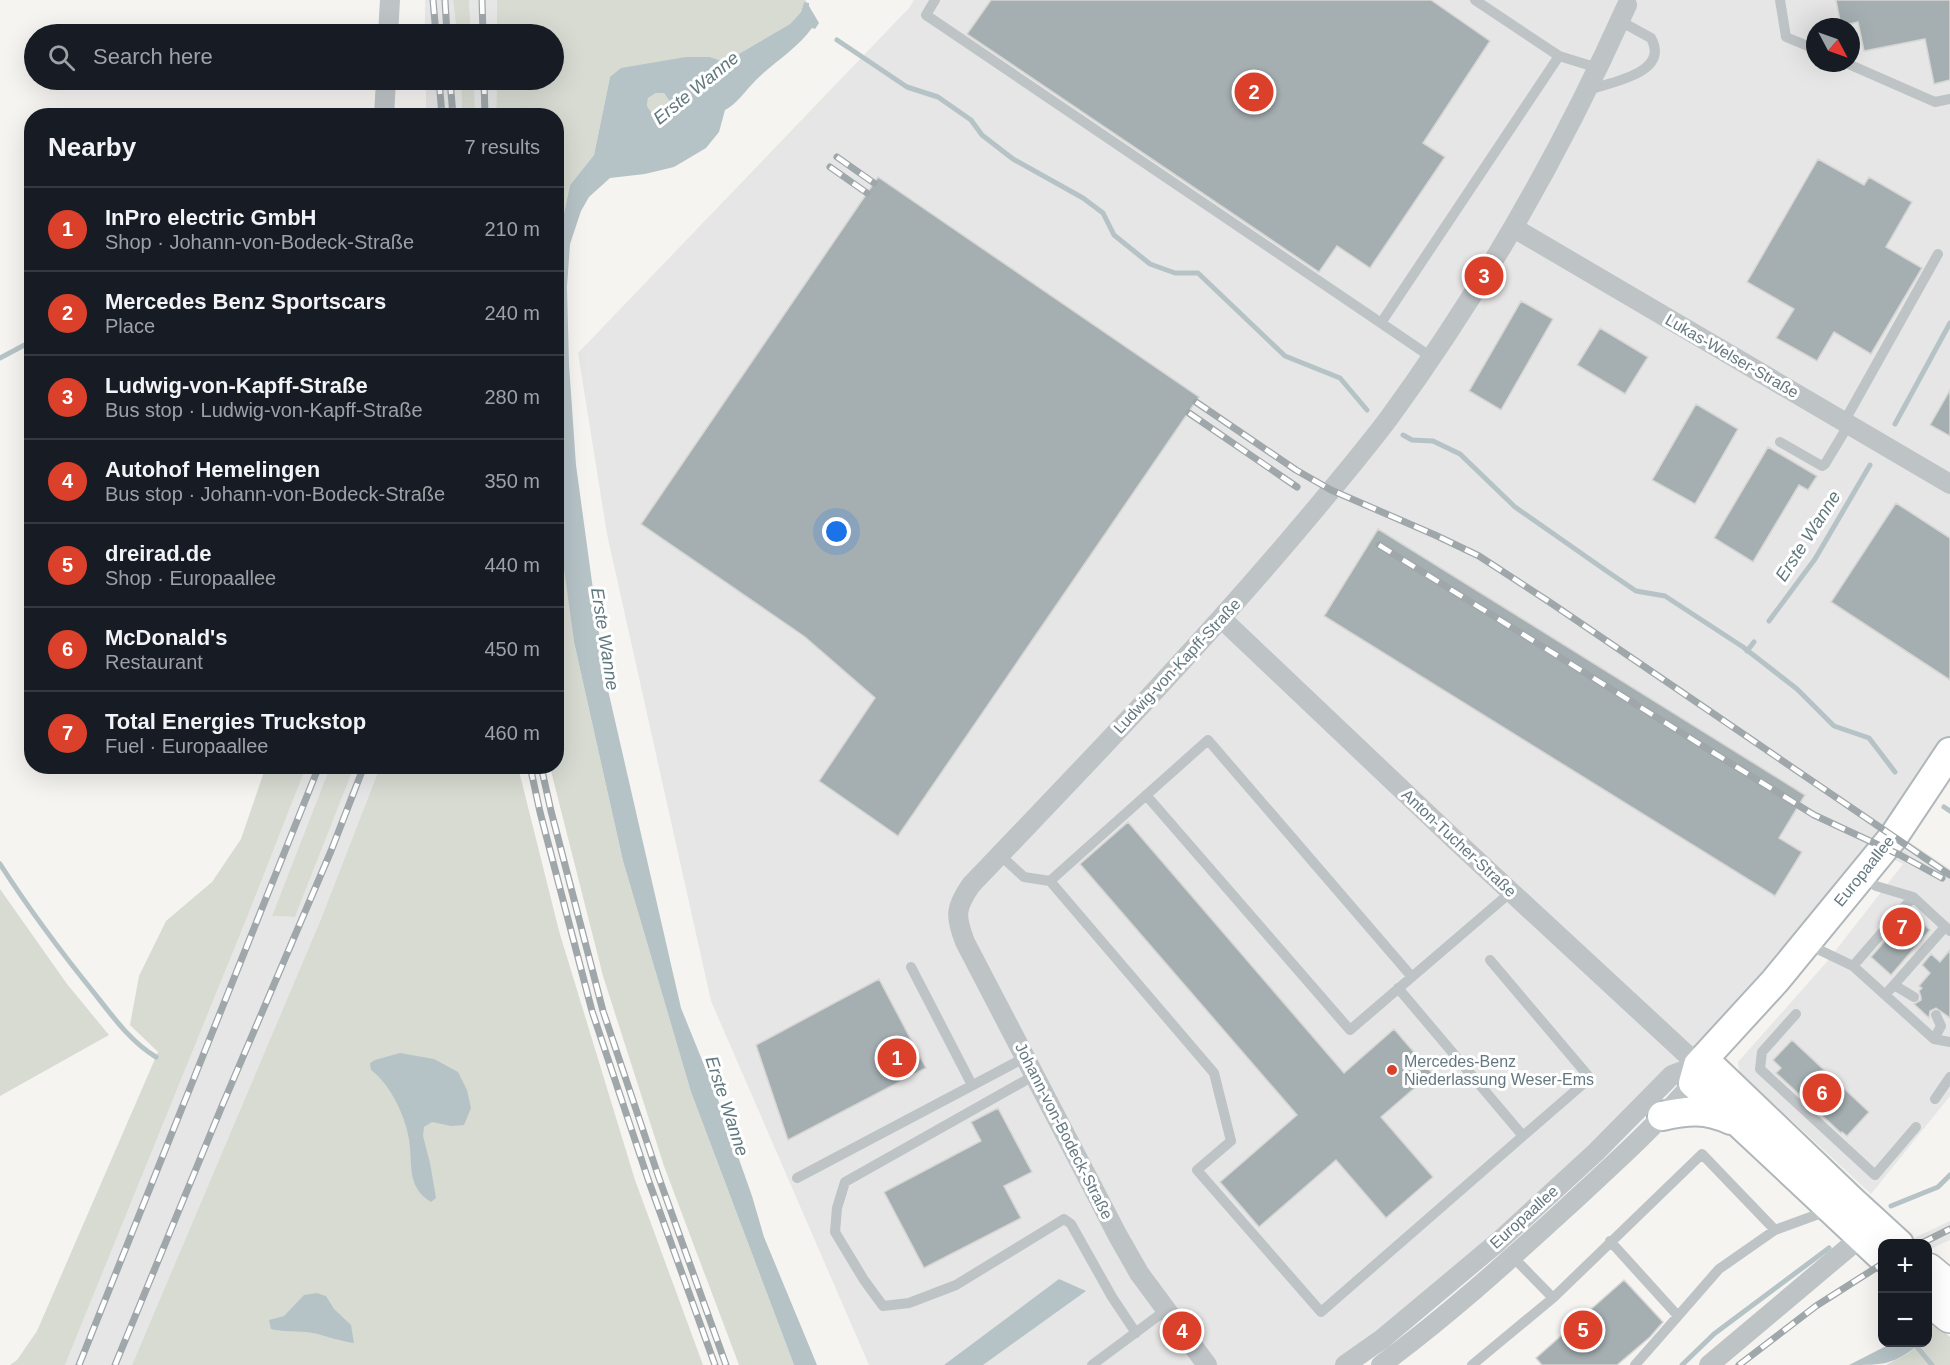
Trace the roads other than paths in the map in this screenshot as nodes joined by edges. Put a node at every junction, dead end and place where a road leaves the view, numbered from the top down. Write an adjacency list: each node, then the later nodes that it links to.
1 (390, 0): 6 (street)
2 (935, 0): 17 (lane)
3 (1475, 0): 8 (lane)
4 (1780, 0): 7 (lane)
5 (1626, 9): 9 (street, Ludwig-von-Kapff-Straße); 12 (lane)
6 (389, 24)
7 (1806, 45)
8 (1559, 56): 9 (lane); 17 (lane)
9 (1598, 68): 12 (street, Ludwig-von-Kapff-Straße)
10 (1860, 69): 13 (lane)
11 (385, 90): 14 (street)
12 (1588, 90): 15 (street, Ludwig-von-Kapff-Straße)
13 (1950, 99)
14 (384, 108)
15 (1514, 228): 18 (street, Ludwig-von-Kapff-Straße); 19 (street, Lukas-Welser-Straße)
16 (1938, 254): 19 (lane)
17 (1380, 323): 18 (lane)
18 (1431, 357): 22 (street, Ludwig-von-Kapff-Straße)
19 (1846, 423): 20 (lane); 21 (street, Lukas-Welser-Straße)
20 (1780, 442)
21 (1950, 484)
22 (1222, 619): 25 (street, Ludwig-von-Kapff-Straße); 29 (street, Anton-Tucher-Straße)
23 (1950, 752): 26 (street, Europaallee)
24 (1146, 795): 27 (lane); 36 (lane); 38 (lane)
25 (1000, 855): 27 (lane); 28 (street, Ludwig-von-Kapff-Straße)
26 (1861, 876): 30 (lane); 32 (street, Europaallee)
27 (1050, 881): 54 (lane)
28 (971, 885): 45 (street, Johann-von-Bodeck-Straße)
29 (1510, 892): 36 (lane); 46 (street, Anton-Tucher-Straße)
30 (1913, 897): 31 (lane); 34 (lane)
31 (1948, 929): 37 (lane)
32 (1805, 943): 34 (lane); 46 (street, Europaallee)
33 (1490, 960): 54 (lane)
34 (1853, 966): 39 (lane)
35 (911, 967): 49 (lane)
36 (1412, 976): 38 (lane)
37 (1894, 985): 39 (lane); 40 (lane)
38 (1398, 988): 54 (lane)
39 (1885, 995): 43 (lane)
40 (1914, 997)
41 (1796, 1014): 53 (lane)
42 (1936, 1015): 43 (lane)
43 (1934, 1039): 44 (lane)
44 (1950, 1042)
45 (1026, 1056): 47 (street, Johann-von-Bodeck-Straße); 49 (lane)
46 (1695, 1074): 51 (street, Europaallee); 52 (street); 59 (street); 73 (street, Europaallee)
47 (1035, 1075): 67 (street, Johann-von-Bodeck-Straße); 70 (lane)
48 (1950, 1077): 50 (lane)
49 (972, 1085): 55 (lane)
50 (1935, 1099)
51 (1662, 1116): 52 (street); 62 (street, Europaallee)
52 (1739, 1123): 56 (street)
53 (1916, 1127)
54 (1523, 1137)
55 (796, 1178)
56 (1826, 1204): 57 (lane); 58 (street)
57 (1775, 1230): 60 (lane); 68 (lane)
58 (1861, 1237): 61 (street); 77 (street)
59 (1894, 1239)
60 (1610, 1241): 65 (lane); 68 (lane)
61 (1878, 1253)
62 (1513, 1257): 65 (lane); 74 (street, Europaallee)
63 (1932, 1272): 64 (highway)
64 (1950, 1288)
65 (1553, 1298): 75 (lane)
66 (1932, 1301): 69 (highway)
67 (1166, 1310): 70 (lane); 72 (street, Johann-von-Bodeck-Straße)
68 (1678, 1316): 76 (lane)
69 (1950, 1316)
70 (1136, 1333): 71 (lane)
71 (1092, 1365)
72 (1207, 1365)
73 (1345, 1365)
74 (1381, 1365)
75 (1472, 1365)
76 (1635, 1365)
77 (1709, 1365)

